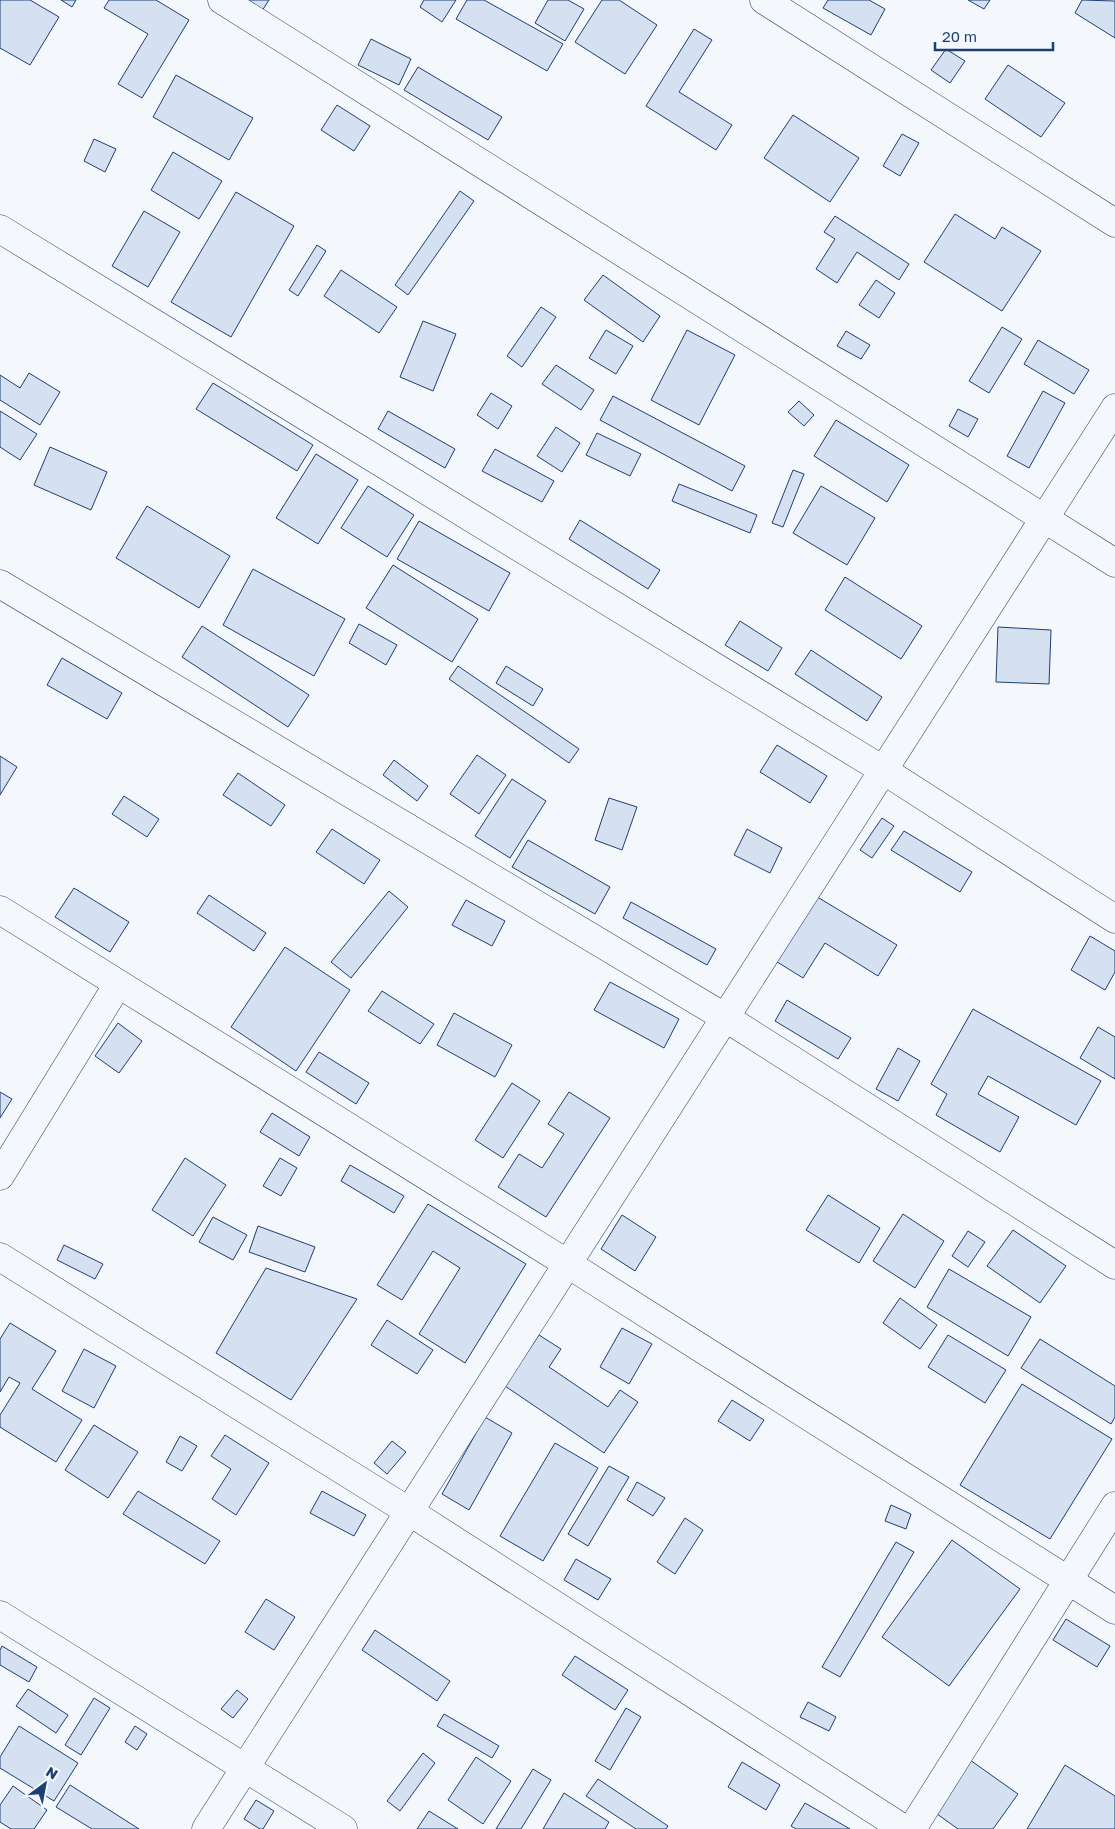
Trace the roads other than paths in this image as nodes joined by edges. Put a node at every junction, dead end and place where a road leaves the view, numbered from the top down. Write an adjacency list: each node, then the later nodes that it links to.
1 (222, 0): 6 (street)
2 (764, 0): 3 (street)
3 (1115, 222)
4 (0, 230): 9 (street)
5 (1115, 408): 6 (street)
6 (1044, 519): 7 (street); 9 (street)
7 (1115, 564)
8 (0, 584): 13 (street)
9 (883, 770): 11 (street); 13 (street)
10 (0, 910): 12 (street)
11 (1115, 919)
12 (118, 984): 14 (street); 16 (street)
13 (726, 1018): 16 (street); 17 (street)
14 (0, 1176)
15 (0, 1257): 19 (street)
16 (568, 1264): 19 (street); 20 (street)
17 (1115, 1265)
18 (1115, 1506): 20 (street)
19 (410, 1512): 23 (street); 26 (street)
20 (1068, 1580): 21 (street); 27 (street)
21 (1115, 1610)
22 (0, 1614): 23 (street)
23 (245, 1768): 24 (street); 25 (street)
24 (206, 1829)
25 (343, 1829)
26 (904, 1829)
27 (912, 1829)

